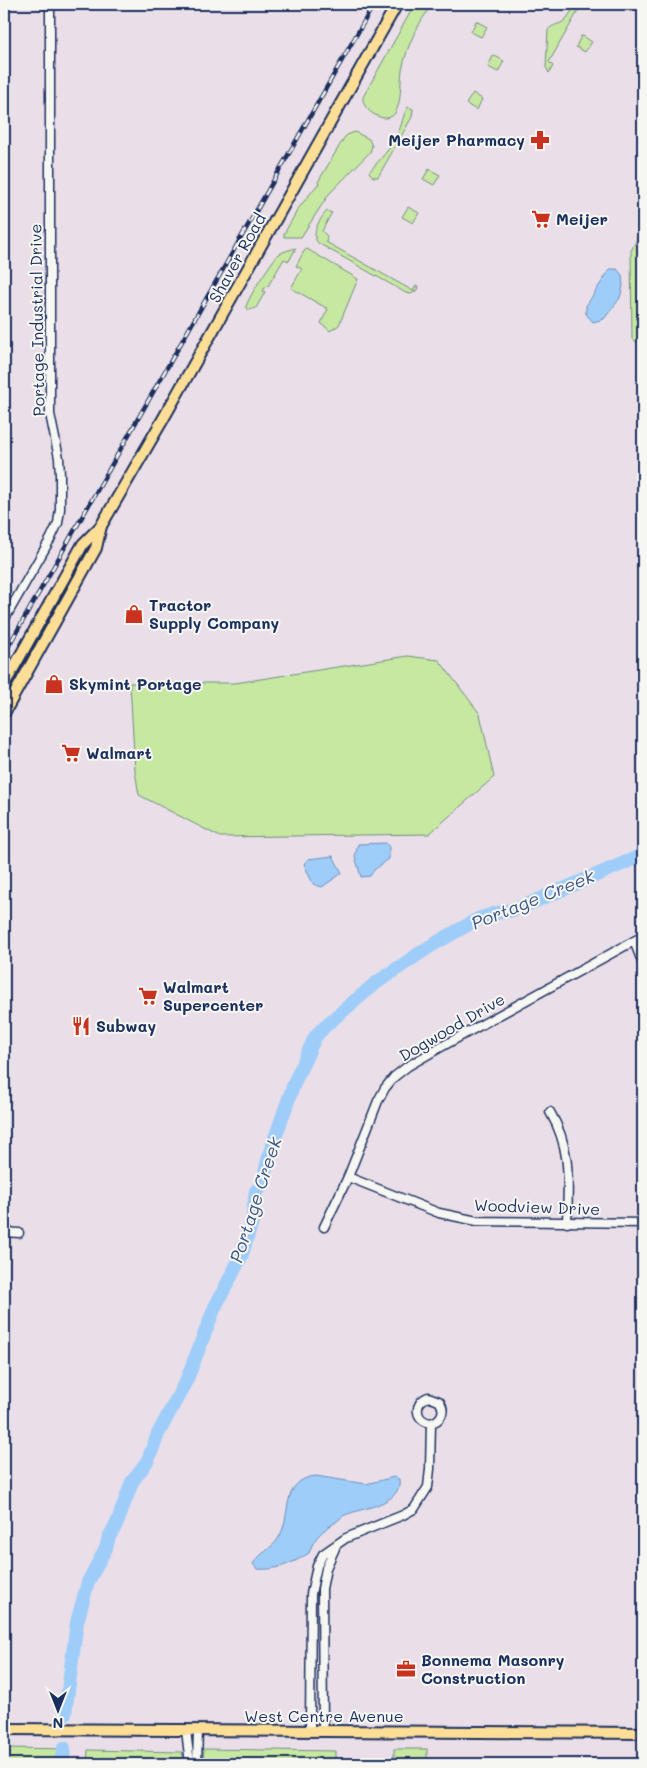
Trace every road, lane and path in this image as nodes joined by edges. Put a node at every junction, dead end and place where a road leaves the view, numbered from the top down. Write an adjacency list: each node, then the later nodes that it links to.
1 (50, 4): 4 (street, Portage Industrial Drive)
2 (397, 4): 3 (main road, Shaver Road)
3 (101, 526): 5 (main road, Shaver Road); 6 (main road, Shaver Road)
4 (4, 620)
5 (4, 685)
6 (4, 713)
7 (643, 936): 8 (street, Dogwood Drive)
8 (634, 941): 9 (street); 11 (street, Dogwood Drive)
9 (643, 964)
10 (550, 1112): 12 (street)
11 (348, 1177): 12 (street, Woodview Drive); 14 (street, Dogwood Drive)
12 (567, 1223): 13 (street, Woodview Drive)
13 (643, 1223)
14 (324, 1226)
15 (4, 1232): 16 (street)
16 (18, 1233)
17 (431, 1423): 18 (street)
18 (336, 1546): 19 (street); 20 (street)
19 (311, 1599): 20 (street); 21 (street)
20 (322, 1599): 22 (street)
21 (310, 1653): 22 (street); 26 (street)
22 (322, 1653): 27 (street)
23 (4, 1729): 24 (main road, West Centre Avenue)
24 (186, 1730): 25 (main road, West Centre Avenue); 29 (street)
25 (198, 1730): 26 (main road, West Centre Avenue); 30 (street)
26 (310, 1731): 27 (main road, West Centre Avenue)
27 (323, 1731): 28 (main road, West Centre Avenue)
28 (643, 1733)
29 (190, 1764)
30 (198, 1764)

